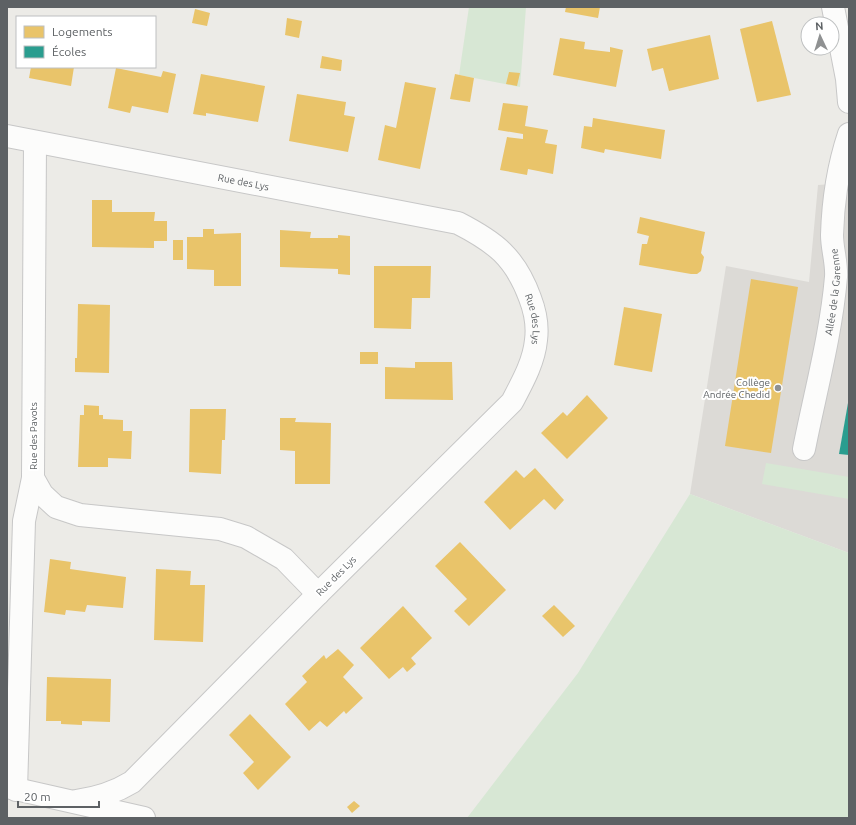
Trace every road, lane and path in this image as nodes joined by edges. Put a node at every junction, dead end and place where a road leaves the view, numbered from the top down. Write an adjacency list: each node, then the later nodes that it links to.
1 (839, 12): 2 (street)
2 (849, 102)
3 (849, 134): 6 (street, Allée de la Garenne)
4 (7, 136): 5 (street, Rue des Lys)
5 (35, 143): 8 (street, Rue des Pavots); 9 (street, Rue des Lys)
6 (843, 276): 7 (street, Allée de la Garenne)
7 (804, 449)
8 (33, 478): 9 (street, Rue des Pavots); 10 (street)
9 (318, 594): 11 (street, Rue des Lys)
10 (12, 788): 11 (street)
11 (77, 802): 12 (street)
12 (144, 818)

